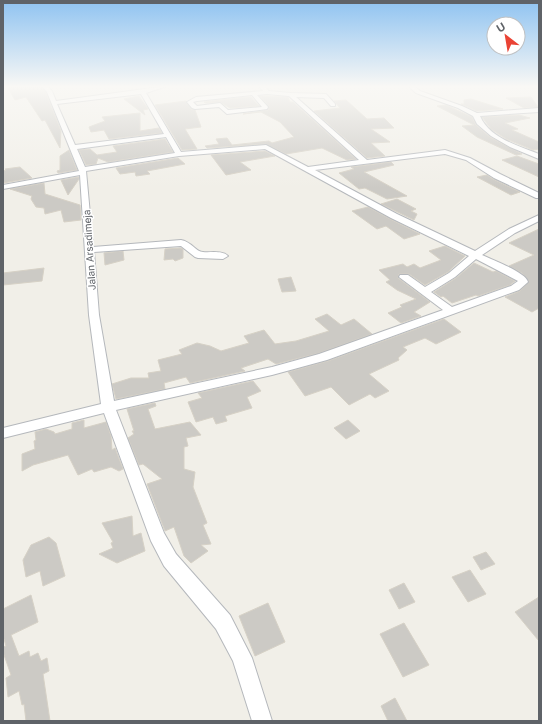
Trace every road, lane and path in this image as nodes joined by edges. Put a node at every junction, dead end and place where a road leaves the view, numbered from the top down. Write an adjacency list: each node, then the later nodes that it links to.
1 (62, 120): 6 (street, Jalan Arsadimeja)
2 (159, 120): 5 (street)
3 (318, 120): 9 (street)
4 (477, 120): 8 (street)
5 (168, 135): 6 (street); 7 (street)
6 (74, 147): 11 (street, Jalan Arsadimeja)
7 (179, 154): 10 (street); 11 (street)
8 (539, 157)
9 (364, 161): 10 (street); 13 (street)
10 (307, 169): 17 (street)
11 (82, 171): 12 (street); 15 (street, Jalan Arsadimeja)
12 (3, 186)
13 (539, 196)
14 (539, 218): 17 (street)
15 (89, 250): 16 (street); 21 (street, Jalan Arsadimeja)
16 (223, 256)
17 (474, 256): 19 (street); 20 (street)
18 (404, 277): 19 (street)
19 (426, 292): 20 (street)
20 (450, 310): 21 (street)
21 (108, 407): 22 (street); 23 (street, Jalan Arsadimeja)
22 (3, 433)
23 (262, 721)

